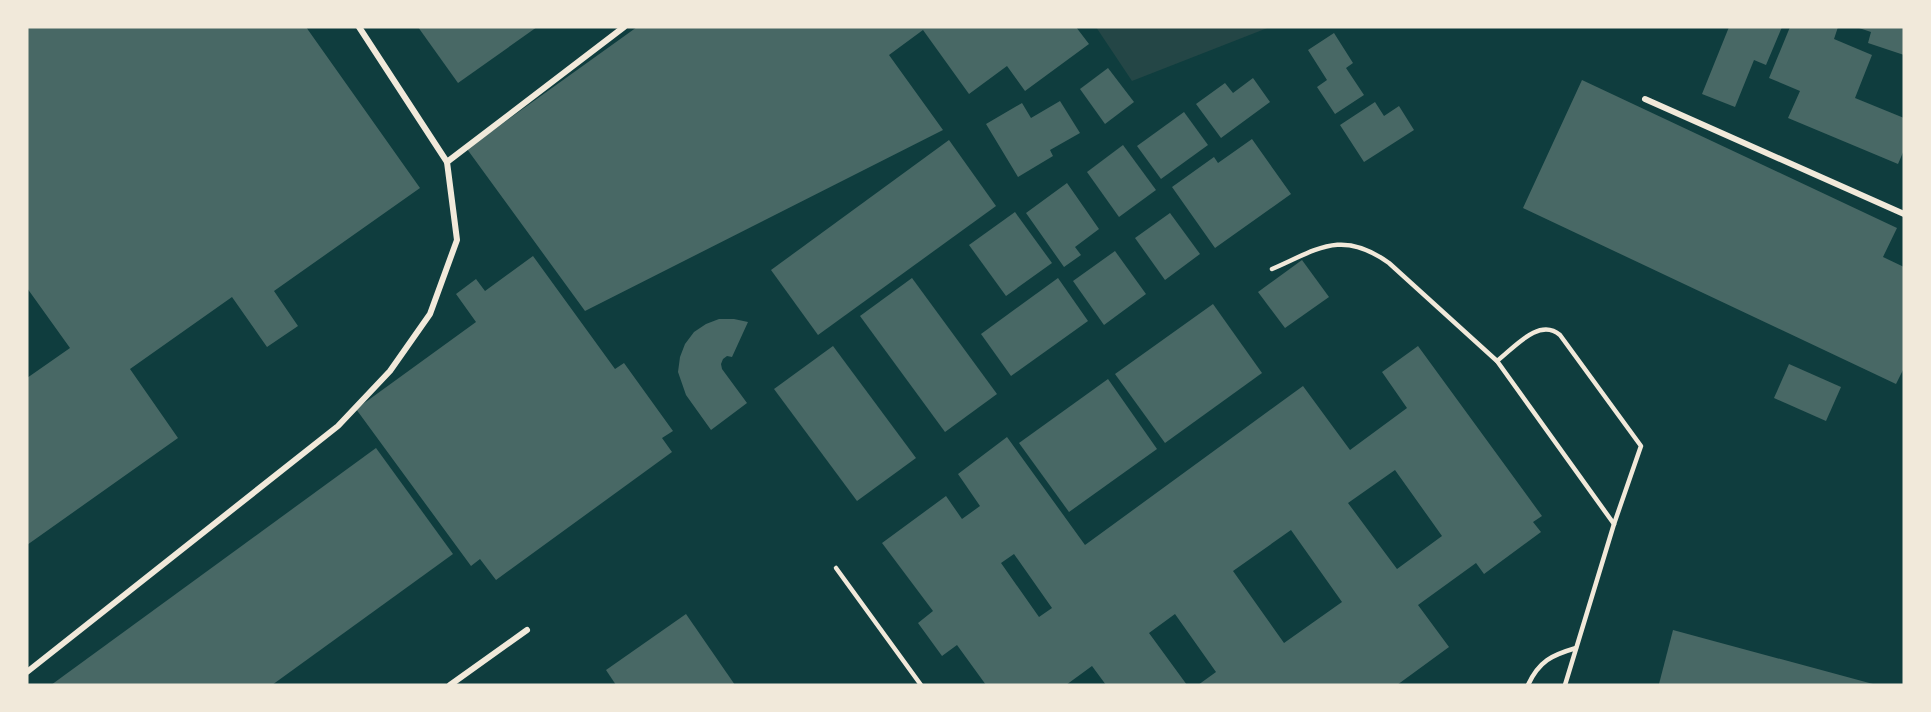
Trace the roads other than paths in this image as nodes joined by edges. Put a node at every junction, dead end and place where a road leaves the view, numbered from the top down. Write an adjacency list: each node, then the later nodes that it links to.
1 (358, 27): 4 (street)
2 (624, 27): 4 (street)
3 (1645, 99): 5 (street)
4 (447, 162): 12 (street)
5 (1904, 214)
6 (1272, 270): 7 (lane)
7 (1497, 361): 8 (lane); 8 (lane)
8 (1614, 524): 11 (lane)
9 (836, 568): 14 (lane)
10 (526, 630): 13 (street)
11 (1576, 648): 15 (lane); 16 (lane)
12 (27, 672)
13 (450, 685)
14 (921, 685)
15 (1528, 685)
16 (1564, 685)

